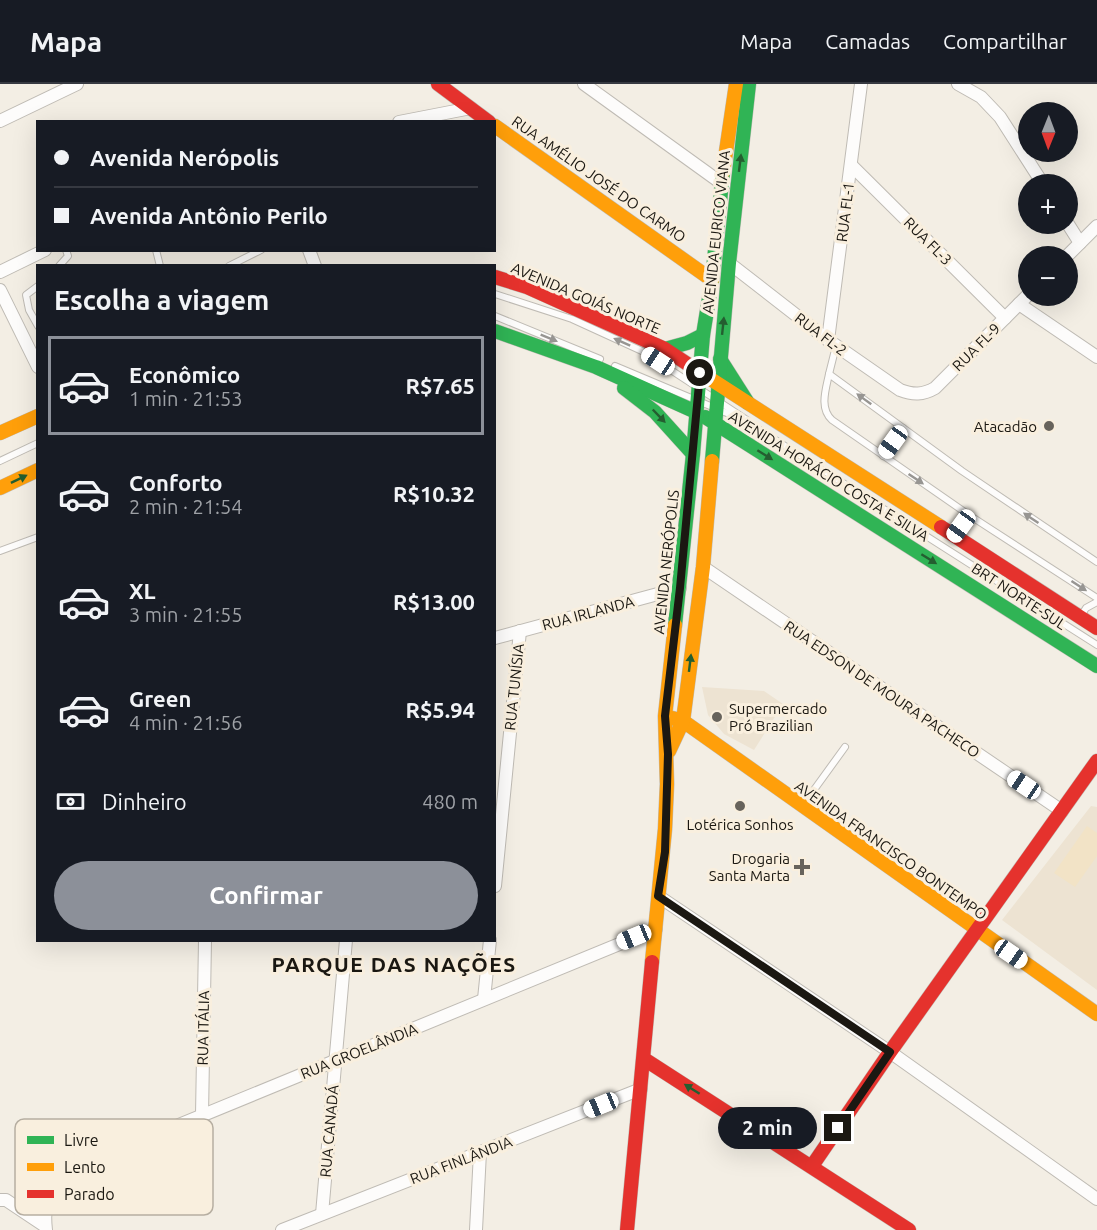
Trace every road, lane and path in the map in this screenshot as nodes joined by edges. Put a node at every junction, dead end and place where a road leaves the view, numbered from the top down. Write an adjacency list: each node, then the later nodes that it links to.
1 (77, 84): 11 (street)
2 (438, 84): 8 (main road, RUA AMÉLIO JOSÉ DO CARMO)
3 (584, 84): 15 (street)
4 (736, 84): 15 (main road, AVENIDA EURICO VIANA)
5 (749, 84): 16 (main road, AVENIDA EURICO VIANA, one-way to 5)
6 (861, 84): 13 (street, RUA FL-1)
7 (958, 84): 14 (street)
8 (471, 108): 9 (street); 10 (main road, RUA AMÉLIO JOSÉ DO CARMO)
9 (409, 120)
10 (486, 120)
11 (0, 121)
12 (496, 127): 27 (main road, RUA AMÉLIO JOSÉ DO CARMO)
13 (851, 165): 34 (street, RUA FL-3); 38 (street, RUA FL-1)
14 (1037, 174)
15 (721, 183): 16 (street); 27 (main road, AVENIDA EURICO VIANA)
16 (736, 195): 23 (main road, AVENIDA EURICO VIANA)
17 (1097, 226): 19 (street)
18 (1074, 234): 19 (street)
19 (1080, 243): 20 (street)
20 (1077, 246)
21 (41, 252): 25 (street)
22 (257, 252): 24 (lane)
23 (729, 263): 38 (street, RUA FL-2); 41 (main road, AVENIDA EURICO VIANA, one-way to 23)
24 (233, 264)
25 (0, 272)
26 (496, 277): 39 (main road, AVENIDA GOIÁS NORTE)
27 (712, 280): 37 (main road, AVENIDA EURICO VIANA)
28 (36, 288): 35 (lane)
29 (0, 290): 42 (street)
30 (496, 294): 47 (lane, BRT NORTE-SUL, one-way to 30)
31 (1018, 305): 34 (street, RUA FL-9)
32 (1022, 306): 40 (street)
33 (496, 316): 50 (lane, one-way to 50)
34 (1005, 318): 48 (street, RUA FL-9)
35 (36, 322)
36 (496, 331): 43 (main road)
37 (703, 335): 39 (main road); 44 (main road, AVENIDA EURICO VIANA)
38 (832, 344): 45 (lane); 48 (street, RUA FL-2)
39 (665, 349): 44 (main road, AVENIDA HORÁCIO COSTA E SILVA)
40 (1097, 357)
41 (720, 359): 46 (main road, AVENIDA EURICO VIANA); 49 (main road)
42 (36, 363)
43 (596, 368): 50 (main road, AVENIDA HORÁCIO COSTA E SILVA); 56 (main road, one-way to 56)
44 (700, 373): 46 (main road, AVENIDA HORÁCIO COSTA E SILVA); 47 (main road, AVENIDA NERÓPOLIS)
45 (829, 374): 53 (lane, one-way to 45); 57 (lane)
46 (719, 384): 49 (main road, AVENIDA HORÁCIO COSTA E SILVA); 51 (main road, AVENIDA NERÓPOLIS)
47 (699, 387): 50 (main road, AVENIDA NERÓPOLIS); 51 (lane, BRT NORTE-SUL)
48 (919, 394)
49 (748, 403): 62 (main road, AVENIDA HORÁCIO COSTA E SILVA)
50 (697, 407): 51 (main road, AVENIDA HORÁCIO COSTA E SILVA); 56 (main road, AVENIDA NERÓPOLIS)
51 (716, 411): 66 (main road, AVENIDA NERÓPOLIS); 73 (lane, BRT NORTE-SUL); 74 (main road, AVENIDA HORÁCIO COSTA E SILVA, one-way to 74)
52 (36, 417): 54 (main road)
53 (903, 428): 57 (lane); 65 (lane, one-way to 53)
54 (0, 433)
55 (36, 444): 58 (lane)
56 (693, 454): 67 (main road, AVENIDA NERÓPOLIS)
57 (883, 456): 61 (lane, one-way to 61)
58 (0, 461)
59 (36, 471): 60 (main road, one-way to 59)
60 (0, 488)
61 (969, 515): 62 (lane); 68 (lane, one-way to 68)
62 (953, 536): 69 (main road, AVENIDA HORÁCIO COSTA E SILVA)
63 (36, 538): 64 (lane)
64 (0, 551)
65 (1097, 562)
66 (703, 567): 76 (main road, AVENIDA NERÓPOLIS, one-way to 66); 81 (street, RUA EDSON DE MOURA PACHECO)
67 (680, 588): 71 (street, RUA IRLANDA); 75 (main road, AVENIDA NERÓPOLIS)
68 (1097, 600): 69 (lane)
69 (1081, 617): 70 (main road, AVENIDA HORÁCIO COSTA E SILVA)
70 (1097, 628)
71 (520, 632): 72 (street, RUA IRLANDA); 82 (street, RUA TUNÍSIA)
72 (496, 638)
73 (1097, 645)
74 (1097, 666)
75 (665, 716): 76 (main road, AVENIDA FRANCISCO BONTEMPO); 78 (main road, AVENIDA NERÓPOLIS)
76 (682, 722): 78 (main road, AVENIDA NERÓPOLIS); 80 (main road, AVENIDA FRANCISCO BONTEMPO)
77 (845, 747): 80 (lane)
78 (668, 754): 83 (main road, AVENIDA NERÓPOLIS)
79 (1097, 761): 81 (main road)
80 (802, 806): 85 (main road, AVENIDA FRANCISCO BONTEMPO)
81 (1062, 811): 85 (main road)
82 (496, 876)
83 (658, 896): 84 (main road, AVENIDA NERÓPOLIS); 91 (street)
84 (656, 928): 89 (street, RUA GROELÂNDIA); 92 (main road, AVENIDA NERÓPOLIS)
85 (977, 931): 90 (main road, AVENIDA FRANCISCO BONTEMPO); 91 (main road)
86 (205, 942): 95 (street, RUA ITÁLIA)
87 (346, 942): 93 (street, RUA CANADÁ)
88 (490, 942): 89 (street)
89 (484, 999): 93 (street, RUA GROELÂNDIA)
90 (1097, 1014)
91 (890, 1052): 98 (main road); 99 (street)
92 (644, 1059): 94 (main road, AVENIDA NERÓPOLIS); 98 (main road, one-way to 92)
93 (336, 1060): 95 (street, RUA GROELÂNDIA); 102 (street, RUA CANADÁ)
94 (641, 1089): 97 (street, RUA FINLÂNDIA); 107 (main road, AVENIDA NERÓPOLIS)
95 (202, 1115): 96 (street, RUA GROELÂNDIA)
96 (192, 1119)
97 (480, 1152): 102 (street, RUA FINLÂNDIA); 106 (street)
98 (812, 1166): 108 (main road)
99 (1097, 1199)
100 (0, 1200): 101 (street)
101 (15, 1206)
102 (322, 1214): 105 (street, RUA FINLÂNDIA)
103 (27, 1215): 104 (street)
104 (46, 1228)
105 (282, 1230)
106 (476, 1230)
107 (627, 1230)
108 (909, 1230)

